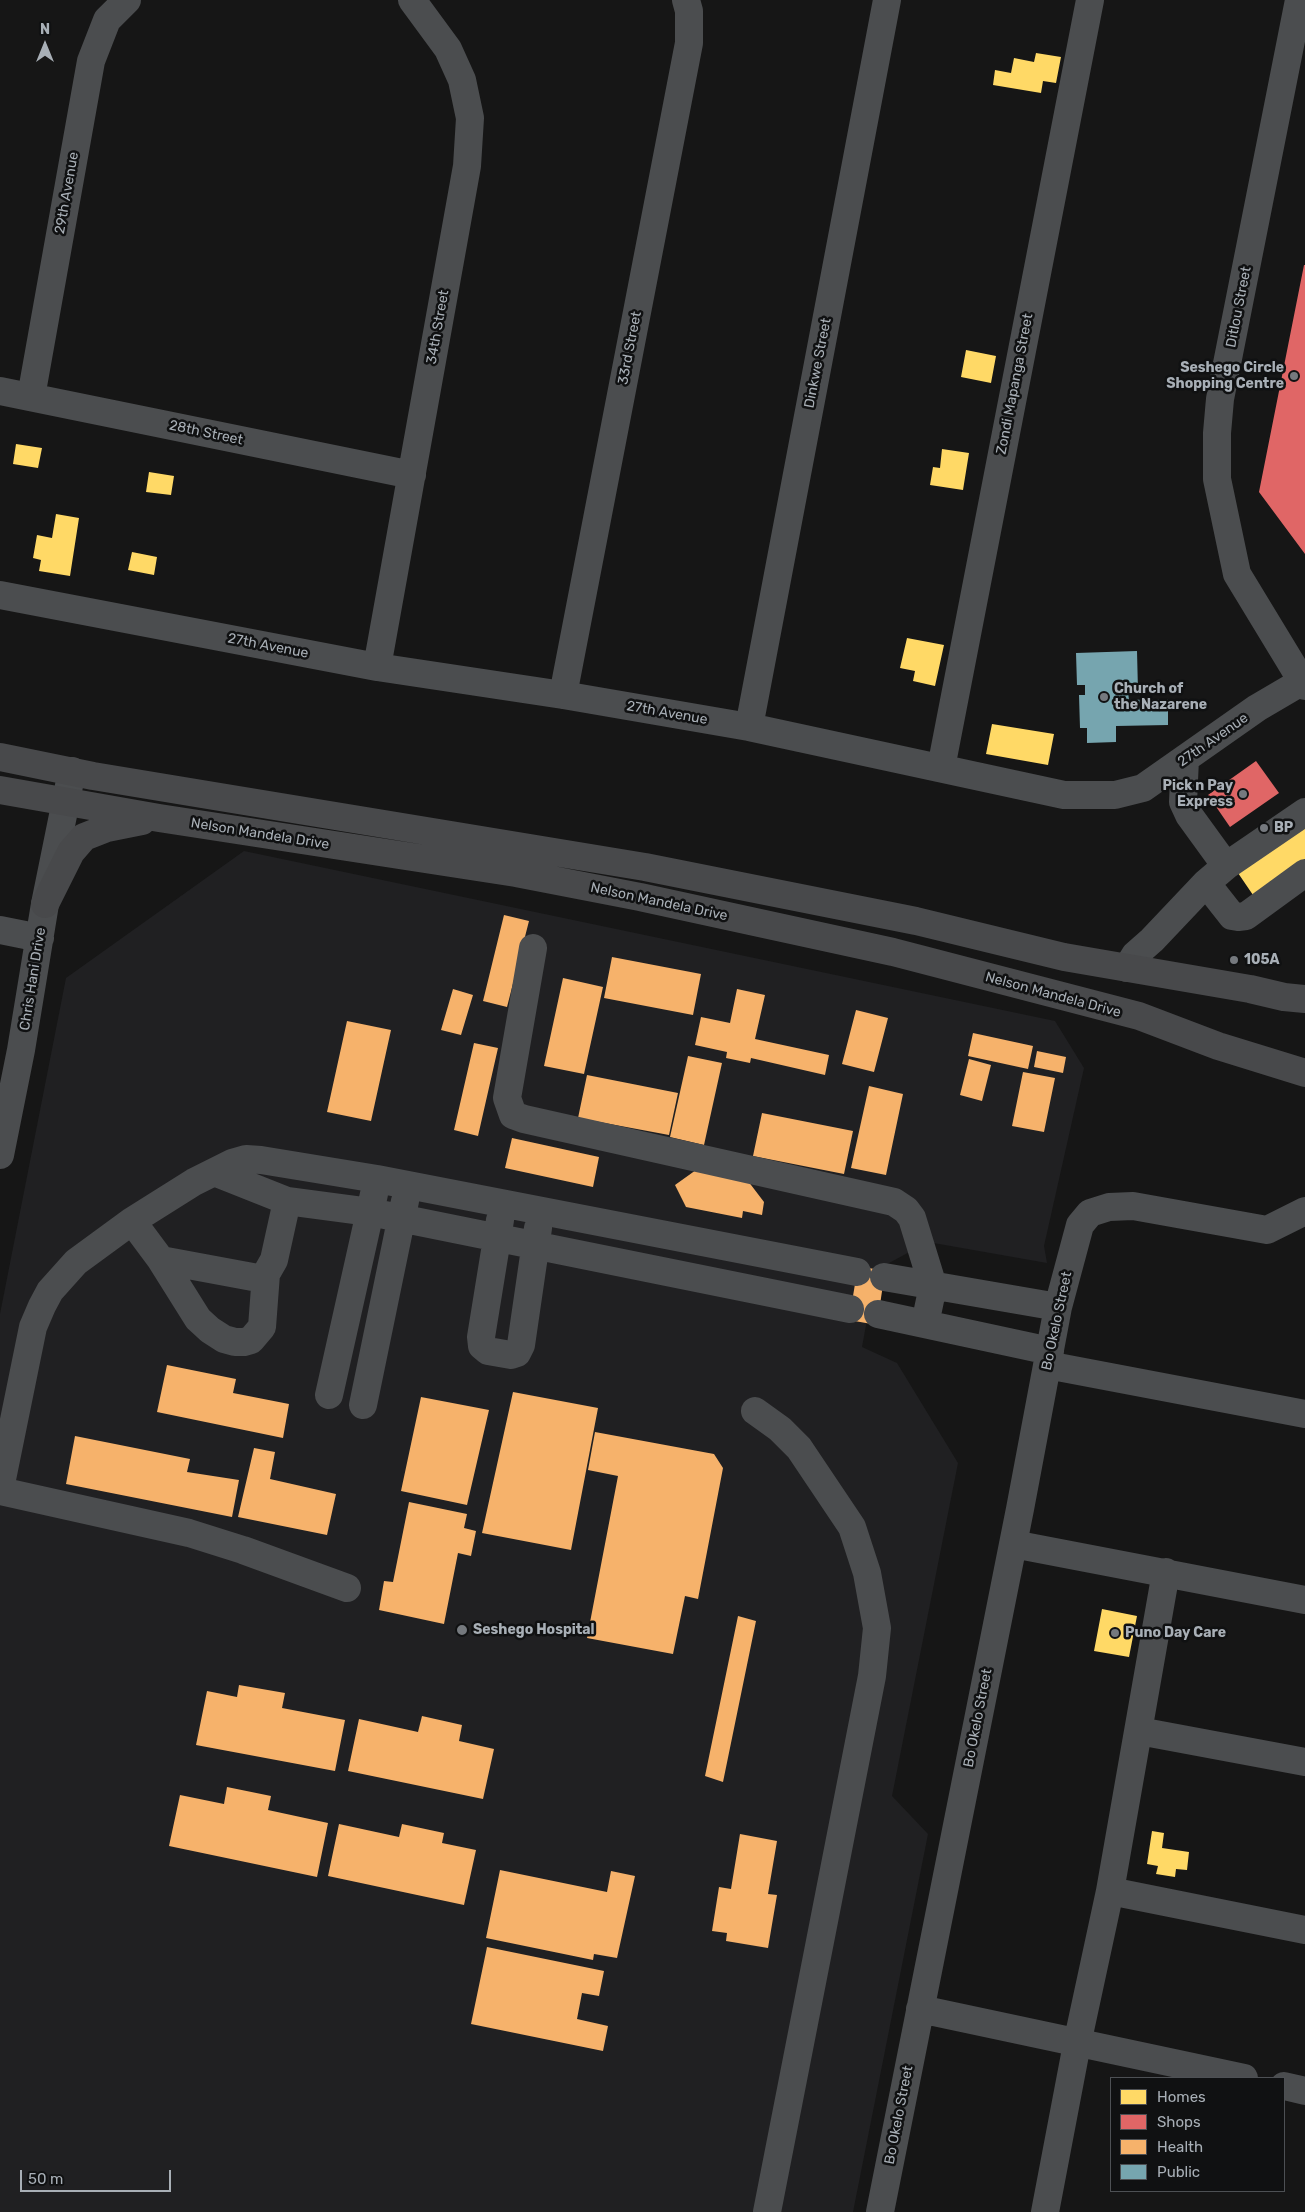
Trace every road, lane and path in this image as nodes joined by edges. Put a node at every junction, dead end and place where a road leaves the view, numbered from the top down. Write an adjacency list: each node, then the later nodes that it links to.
1 (127, 0): 8 (street, 29th Avenue)
2 (412, 0): 9 (street, 34th Street)
3 (686, 0): 13 (street, 33rd Street)
4 (887, 0): 14 (street, Dinkwe Street)
5 (1090, 0): 17 (street, Zondi Mapanga Street)
6 (1299, 0): 12 (street, Ditlou Street)
7 (0, 391): 8 (street, 28th Street)
8 (31, 397): 9 (street, 28th Street)
9 (412, 475): 11 (street, 34th Street)
10 (0, 595): 11 (street, 27th Avenue)
11 (377, 667): 13 (street, 27th Avenue)
12 (1304, 683): 16 (street, 27th Avenue)
13 (563, 695): 14 (street, 27th Avenue)
14 (749, 727): 17 (street, 27th Avenue)
15 (0, 757): 18 (main road, Nelson Mandela Drive)
16 (1185, 759): 17 (street, 27th Avenue); 24 (street)
17 (941, 768)
18 (72, 771): 20 (street, Chris Hani Drive); 29 (main road, Nelson Mandela Drive)
19 (0, 790): 20 (main road, Nelson Mandela Drive)
20 (66, 802): 22 (main road, Nelson Mandela Drive); 25 (street, Chris Hani Drive)
21 (1305, 812): 24 (street)
22 (159, 818): 25 (main road); 31 (main road, Nelson Mandela Drive)
23 (1305, 873): 24 (street)
24 (1216, 874): 29 (street)
25 (45, 904): 27 (street, Chris Hani Drive)
26 (0, 930): 27 (street)
27 (40, 938): 32 (street, Chris Hani Drive)
28 (533, 948): 49 (street)
29 (1127, 968): 30 (main road, Nelson Mandela Drive)
30 (1305, 998)
31 (1305, 1073)
32 (0, 1155)
33 (214, 1172): 34 (street); 36 (street); 42 (street)
34 (377, 1179): 35 (street); 40 (street)
35 (408, 1186): 37 (street); 41 (street)
36 (287, 1201): 40 (street); 47 (street)
37 (503, 1204): 38 (street); 43 (street)
38 (542, 1211): 44 (street); 46 (street)
39 (1305, 1211): 50 (street, Bo Okelo Street)
40 (370, 1212): 41 (street); 55 (street)
41 (402, 1218): 43 (street); 56 (street)
42 (132, 1221): 45 (street); 59 (street)
43 (497, 1237): 44 (street); 44 (street)
44 (536, 1245): 51 (street)
45 (162, 1260): 47 (street); 47 (street)
46 (857, 1272)
47 (266, 1274)
48 (884, 1277): 49 (street)
49 (933, 1286): 50 (street); 53 (street)
50 (1058, 1307): 54 (street, Bo Okelo Street)
51 (850, 1308)
52 (878, 1314): 53 (street)
53 (925, 1324): 54 (street)
54 (1048, 1358): 58 (street); 60 (street, Bo Okelo Street)
55 (329, 1395)
56 (363, 1405)
57 (755, 1411): 73 (street)
58 (1305, 1414)
59 (0, 1490): 62 (street)
60 (1013, 1544): 61 (street); 68 (street, Bo Okelo Street)
61 (1166, 1572): 63 (street); 64 (street)
62 (348, 1588)
63 (1305, 1600)
64 (1139, 1731): 65 (street); 66 (street)
65 (1305, 1762)
66 (1110, 1891): 67 (street); 69 (street)
67 (1305, 1930)
68 (920, 2009): 69 (street); 74 (street, Bo Okelo Street)
69 (1077, 2044): 70 (street); 75 (street)
70 (1239, 2077)
71 (1285, 2086): 72 (street)
72 (1305, 2091)
73 (767, 2212)
74 (880, 2212)
75 (1045, 2212)

